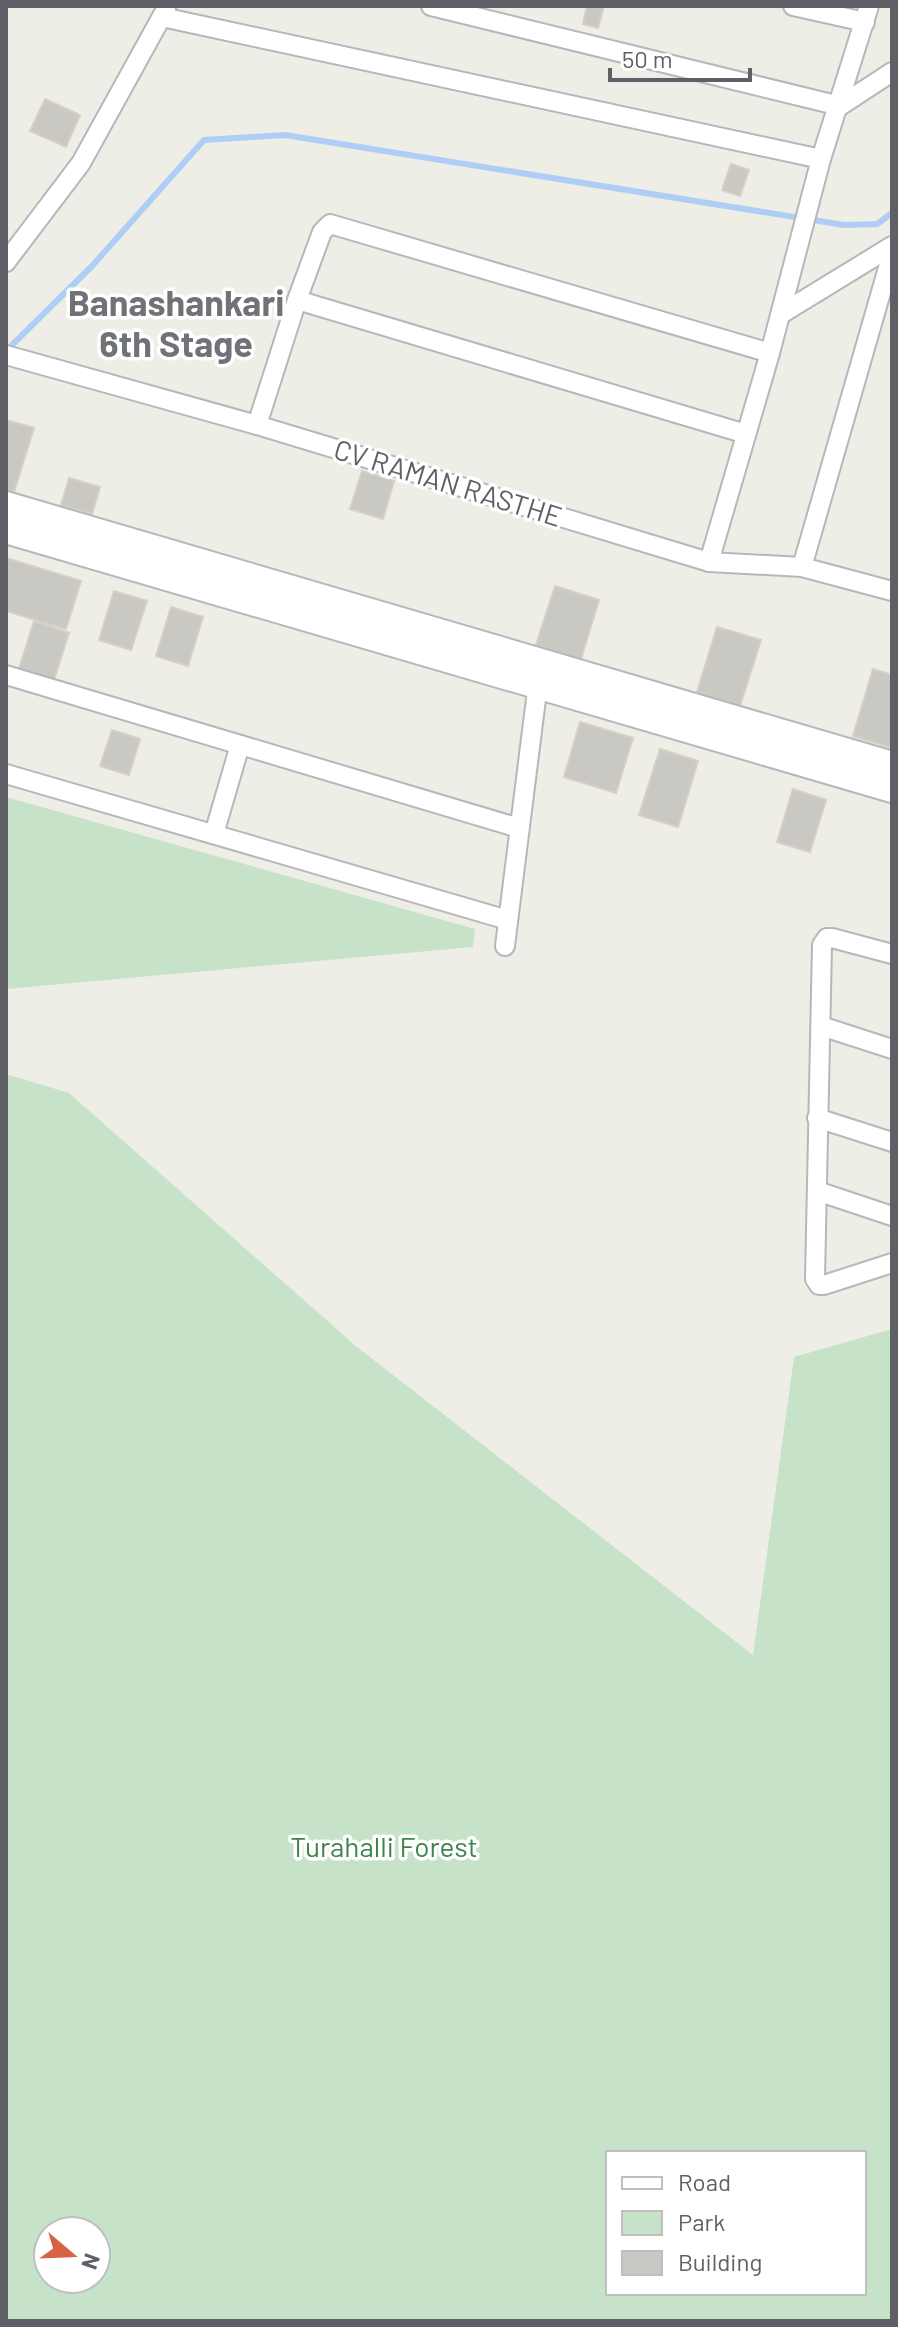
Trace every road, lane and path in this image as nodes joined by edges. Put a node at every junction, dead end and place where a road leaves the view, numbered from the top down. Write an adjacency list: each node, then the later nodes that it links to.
1 (431, 6): 6 (street)
2 (793, 6): 4 (street)
3 (164, 12): 7 (street); 10 (street)
4 (867, 14): 6 (street)
5 (892, 72): 6 (street)
6 (840, 106): 7 (street)
7 (821, 159): 12 (street)
8 (892, 246): 12 (street)
9 (892, 254): 20 (street)
10 (6, 262)
11 (297, 300): 13 (street); 15 (street); 16 (street)
12 (781, 314): 13 (street)
13 (770, 353): 16 (street)
14 (6, 355): 15 (street, CV RAMAN RASTHE)
15 (257, 425): 19 (street, CV RAMAN RASTHE)
16 (746, 434): 19 (street)
17 (6, 505): 22 (main road)
18 (6, 530): 22 (main road)
19 (709, 562): 20 (street, CV RAMAN RASTHE)
20 (802, 567): 21 (street, CV RAMAN RASTHE)
21 (892, 591)
22 (539, 674): 25 (main road); 27 (main road); 28 (street)
23 (6, 675): 24 (street)
24 (240, 745): 28 (street); 29 (street)
25 (892, 765)
26 (6, 774): 29 (street)
27 (892, 789)
28 (519, 828): 30 (street)
29 (214, 834): 30 (street)
30 (508, 920): 31 (street)
31 (505, 946)
32 (892, 954): 33 (street)
33 (821, 1026): 34 (street); 35 (street)
34 (892, 1049)
35 (817, 1118): 36 (street); 37 (street)
36 (892, 1142)
37 (817, 1191): 38 (street); 39 (street)
38 (892, 1216)
39 (892, 1263)

